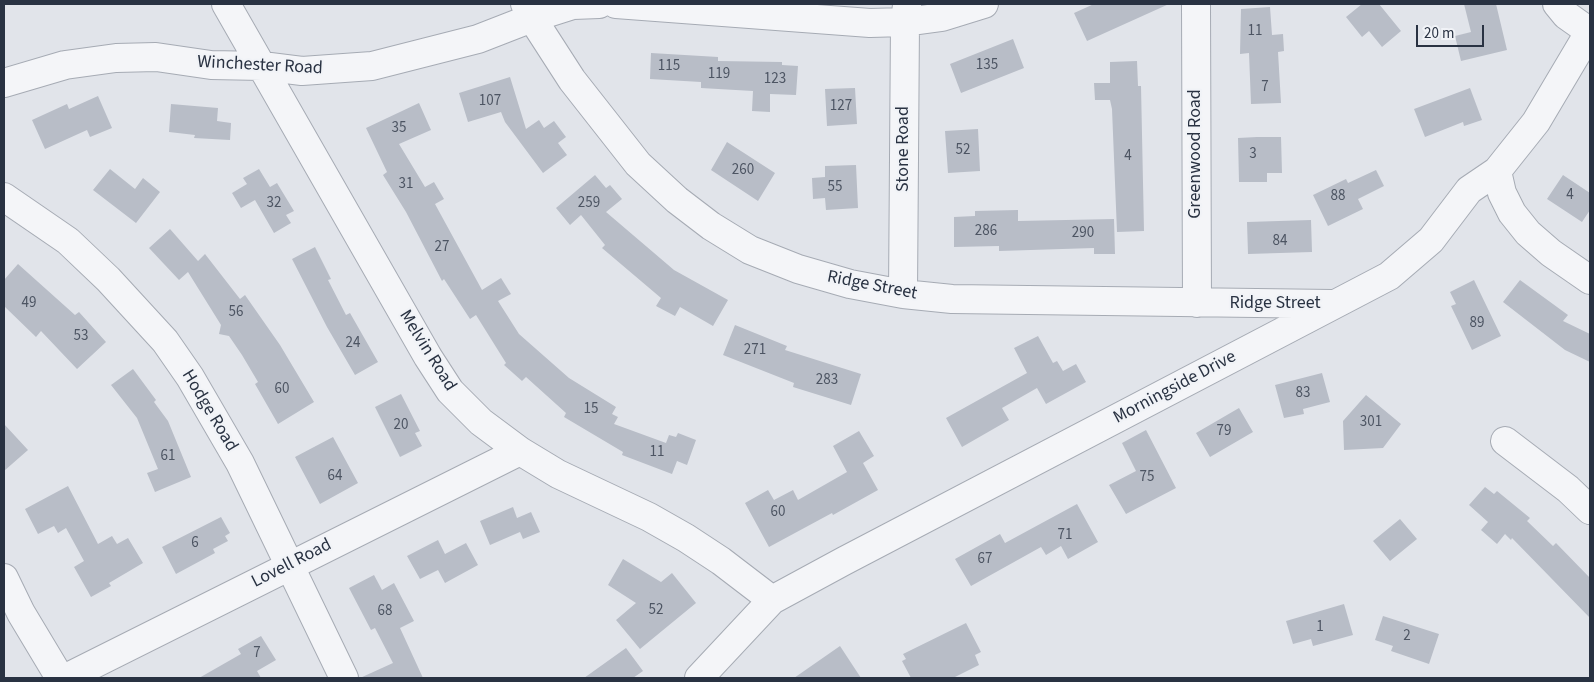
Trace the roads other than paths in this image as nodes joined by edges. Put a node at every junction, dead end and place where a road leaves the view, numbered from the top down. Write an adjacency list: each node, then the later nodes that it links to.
1 (226, 4): 10 (street, Melvin Road)
2 (599, 4): 7 (street, Winchester Road)
3 (616, 4): 8 (street)
4 (984, 4): 8 (street)
5 (1196, 4): 16 (street, Greenwood Road)
6 (1557, 4): 9 (street)
7 (528, 11): 10 (street, Winchester Road); 15 (street, Ridge Street)
8 (906, 13): 15 (street, Stone Road)
9 (1590, 32): 12 (street, Morningside Drive)
10 (262, 66): 11 (street, Winchester Road); 19 (street, Melvin Road)
11 (4, 83)
12 (1497, 171): 14 (street); 17 (street, Morningside Drive)
13 (4, 198): 21 (street, Hodge Road)
14 (1590, 280)
15 (903, 294): 16 (street, Ridge Street)
16 (1197, 304): 17 (street, Ridge Street)
17 (1336, 304): 23 (street, Morningside Drive)
18 (1505, 441): 20 (street)
19 (520, 451): 21 (street, Lovell Road); 23 (street, Melvin Road)
20 (1590, 510)
21 (291, 565): 25 (street, Lovell Road); 26 (street, Hodge Road)
22 (4, 578): 24 (street)
23 (772, 600): 27 (street, Morningside Drive)
24 (60, 678)
25 (66, 678)
26 (344, 678)
27 (698, 678)

